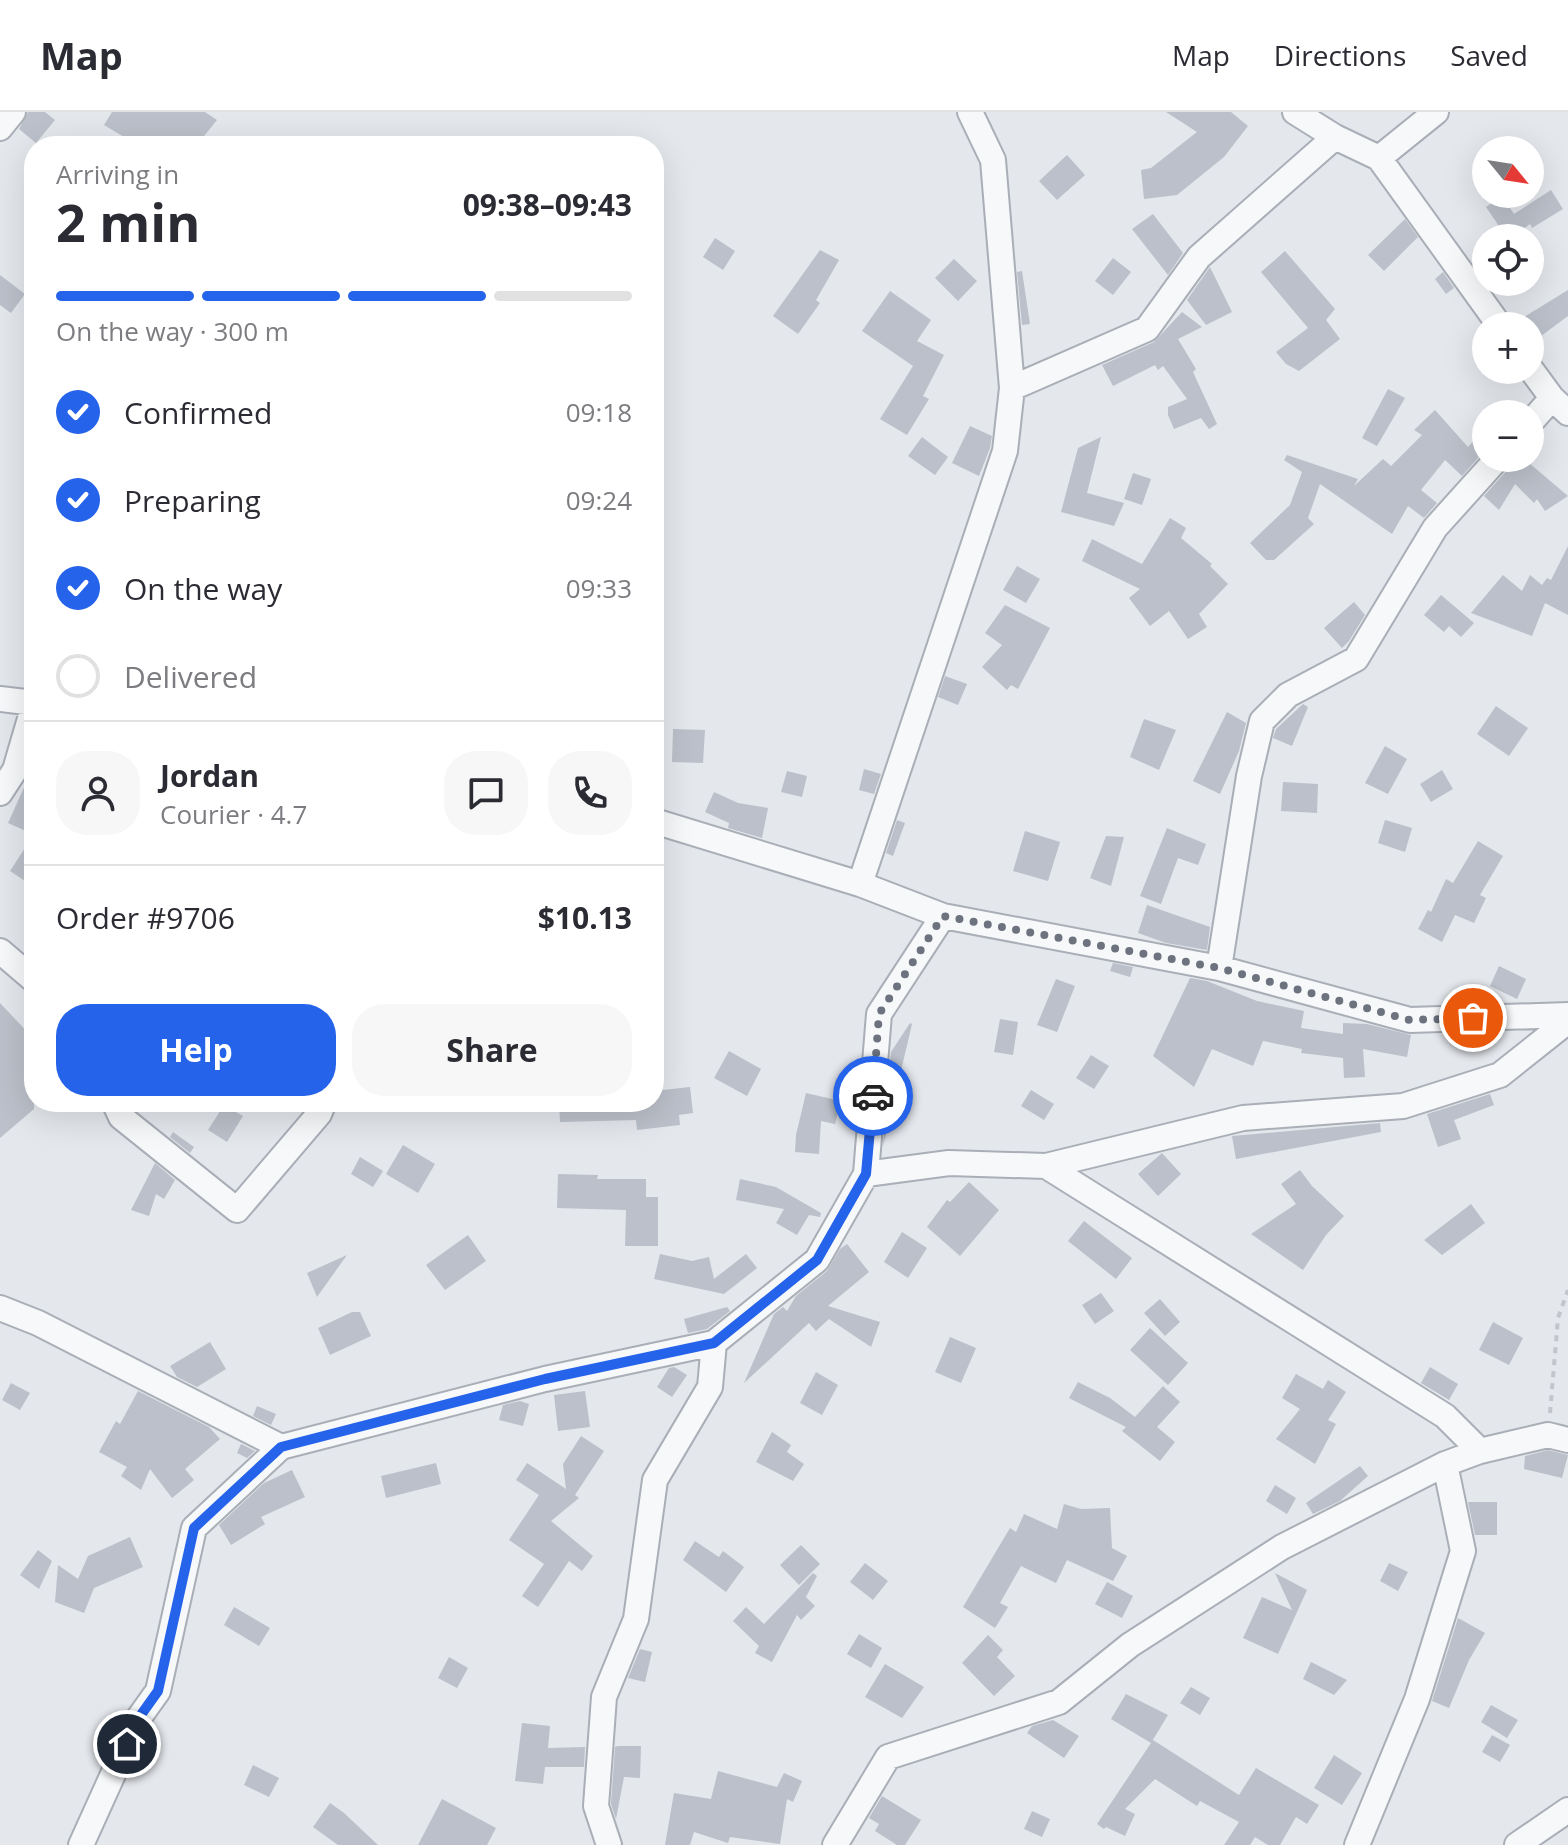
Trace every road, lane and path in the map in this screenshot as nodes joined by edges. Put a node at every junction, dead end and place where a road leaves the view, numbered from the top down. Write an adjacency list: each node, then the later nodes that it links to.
1 (13, 112): 5 (street)
2 (970, 112): 10 (street)
3 (1295, 112): 6 (street)
4 (1436, 112): 7 (street)
5 (0, 128)
6 (1335, 137): 7 (street); 10 (street)
7 (1379, 158): 8 (street)
8 (1490, 312)
9 (1543, 384): 11 (street)
10 (1012, 388): 18 (street)
11 (1560, 406)
12 (1485, 472): 21 (street)
13 (0, 699): 14 (street)
14 (24, 703)
15 (24, 739): 16 (street)
16 (0, 793)
17 (664, 824): 18 (street)
18 (860, 884): 19 (street)
19 (943, 916): 21 (street); 28 (street)
20 (0, 951): 22 (street)
21 (1219, 968): 23 (street)
22 (24, 971)
23 (1568, 1015)
24 (1568, 1021): 27 (street)
25 (119, 1112): 26 (street)
26 (320, 1112)
27 (1046, 1166): 28 (street); 34 (street)
28 (866, 1174): 31 (street)
29 (1568, 1290): 32 (path)
30 (0, 1308): 33 (street)
31 (714, 1343): 33 (street); 38 (street)
32 (1558, 1438): 34 (street)
33 (281, 1447): 37 (street)
34 (1480, 1451): 35 (street)
35 (1445, 1464): 39 (street); 40 (street)
36 (1568, 1810): 41 (street)
37 (81, 1845)
38 (609, 1845)
39 (835, 1845)
40 (1357, 1845)
41 (1517, 1845)

